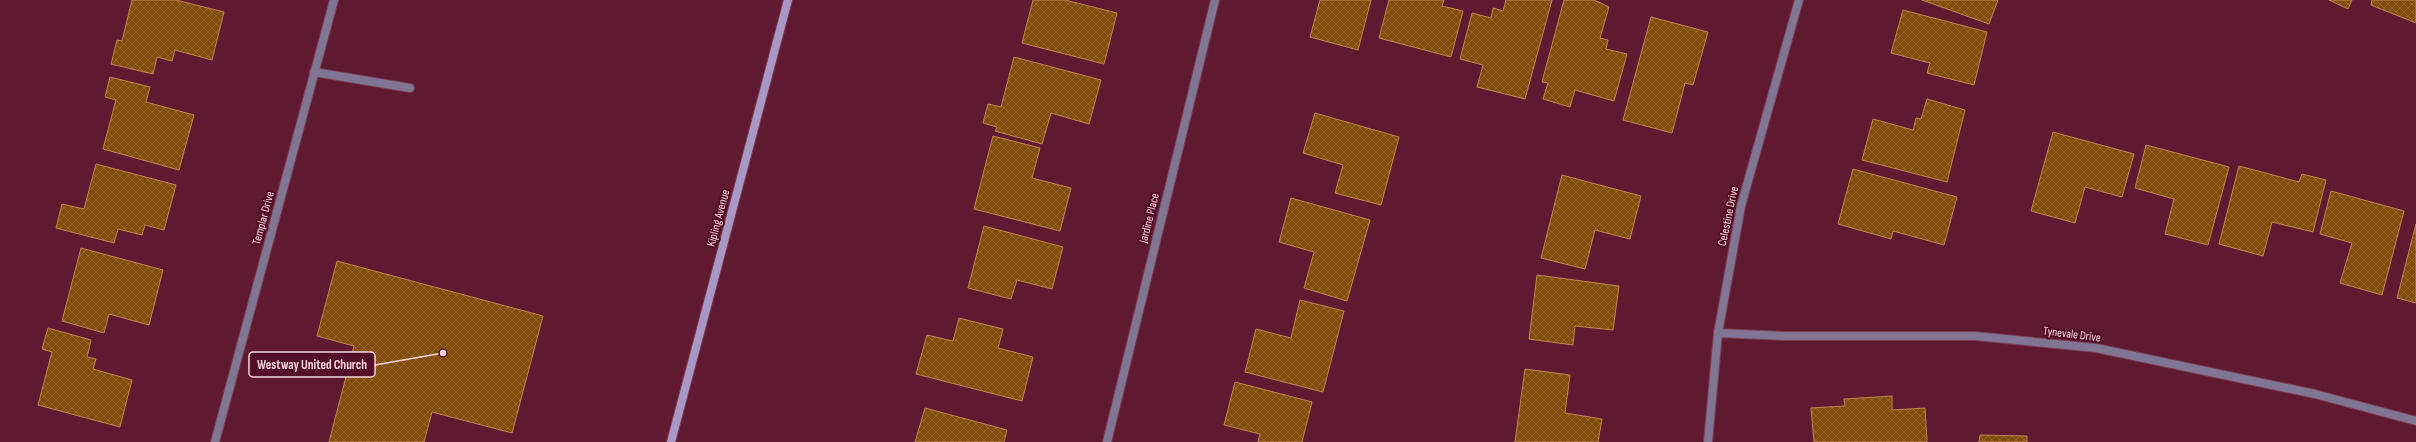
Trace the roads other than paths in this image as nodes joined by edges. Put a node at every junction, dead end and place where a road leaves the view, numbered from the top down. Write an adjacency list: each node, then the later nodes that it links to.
1 (334, 0): 5 (street, Templar Drive)
2 (788, 0): 10 (main road, Kipling Avenue)
3 (1215, 0): 11 (street, Jardine Place)
4 (1799, 0): 7 (street, Celestine Drive)
5 (314, 72): 6 (street); 9 (street, Templar Drive)
6 (410, 88)
7 (1718, 333): 8 (street, Tynevale Drive); 12 (street, Celestine Drive)
8 (2416, 420)
9 (215, 442)
10 (671, 442)
11 (1107, 442)
12 (1708, 442)

